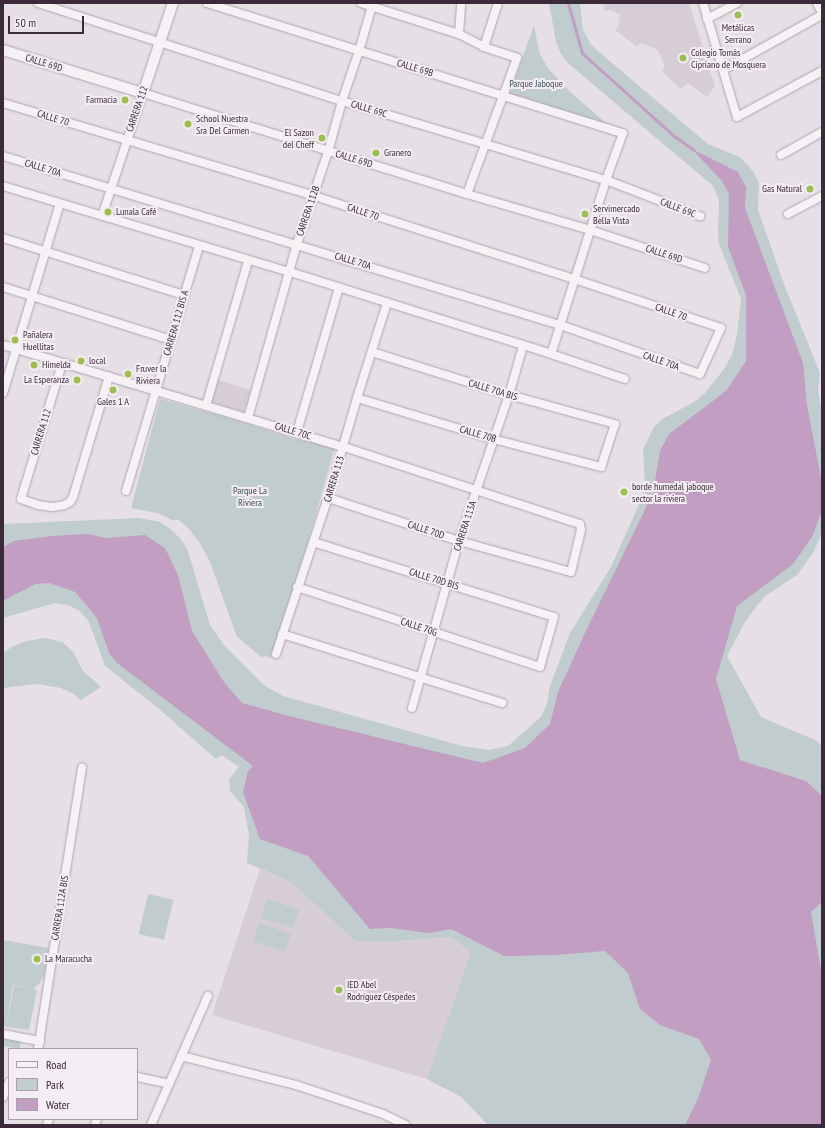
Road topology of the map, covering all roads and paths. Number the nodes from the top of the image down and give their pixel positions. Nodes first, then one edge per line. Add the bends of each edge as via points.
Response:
1 (38, 3) edge
2 (173, 3) edge
3 (207, 3) edge
4 (361, 3) edge
5 (461, 3) edge
6 (498, 3) edge
7 (703, 3) edge
8 (737, 3) edge
9 (817, 3) edge
10 (220, 5) edge
11 (372, 6) junction
12 (822, 14) edge
13 (707, 19) junction
14 (459, 34) junction
15 (160, 43) junction
16 (484, 47) junction
17 (3, 50) edge
18 (360, 51) junction
19 (723, 70) junction
20 (822, 71) edge
21 (143, 93) junction
22 (504, 96) junction
23 (342, 101) junction
24 (3, 103) edge
25 (822, 132) edge
26 (127, 140) junction
27 (484, 145) junction
28 (328, 152) junction
29 (781, 155) dead end
30 (3, 156) edge
31 (606, 180) junction
32 (3, 186) edge
33 (110, 189) junction
34 (466, 194) junction
35 (314, 196) junction
36 (822, 196) edge
37 (60, 203) junction
38 (788, 214) dead end
39 (102, 216) junction
40 (700, 216) dead end
41 (590, 230) junction
42 (3, 238) edge
43 (297, 244) junction
44 (199, 246) junction
45 (44, 251) junction
46 (248, 261) junction
47 (705, 268) dead end
48 (290, 272) junction
49 (574, 279) junction
50 (338, 287) junction
51 (3, 288) edge
52 (184, 295) junction
53 (32, 296) junction
54 (388, 303) junction
55 (560, 325) junction
56 (171, 340) junction
57 (3, 345) edge
58 (523, 346) junction
59 (17, 350) junction
60 (372, 352) junction
61 (552, 354) junction
62 (62, 364) junction
63 (700, 374) joint
64 (109, 376) junction
65 (625, 379) dead end
66 (156, 391) junction
67 (3, 393) edge
68 (509, 395) junction
69 (357, 398) junction
70 (206, 406) junction
71 (248, 418) junction
72 (296, 432) junction
73 (493, 439) junction
74 (344, 447) junction
75 (601, 467) joint
76 (477, 489) junction
77 (126, 491) dead end
78 (328, 498) junction
79 (459, 541) junction
80 (313, 542) junction
81 (571, 572) joint
82 (448, 584) junction
83 (297, 587) junction
84 (433, 632) junction
85 (282, 634) junction
86 (276, 654) dead end
87 (540, 667) joint
88 (420, 677) junction
89 (502, 702) dead end
90 (412, 708) dead end
91 (82, 767) dead end
92 (208, 996) dead end
93 (3, 1034) edge
94 (39, 1045) edge
95 (182, 1056) junction
96 (138, 1077) edge
97 (8, 1084) edge
98 (169, 1084) junction
99 (3, 1097) edge
100 (151, 1125) edge
101 (406, 1125) edge

1 - 15 street, CALLE 69C
2 - 15 street, CARRERA 112
3 - 10 street, CALLE 69B
4 - 11 street
5 - 14 street
6 - 16 street
7 - 13 street
8 - 13 street
9 - 12 street
10 - 18 street, CALLE 69B
11 - 14 street
11 - 18 street, CARRERA 112B
12 - 19 street
13 - 19 street
14 - 16 street
15 - 21 street, CARRERA 112
15 - 23 street, CALLE 69C
16 - 22 street via 517,58
17 - 21 street, CALLE 69D
18 - 22 street, CALLE 69B
18 - 23 street, CARRERA 112B
19 - 20 street via 737,117
21 - 26 street, CARRERA 112
21 - 28 street, CALLE 69D
22 - 27 street
22 - 31 street, CALLE 69B via 623,133
23 - 27 street, CALLE 69C
23 - 28 street, CARRERA 112B
24 - 26 street, CALLE 70
25 - 29 street
26 - 33 street, CARRERA 112
26 - 35 street, CALLE 70
27 - 31 street, CALLE 69C
27 - 34 street
28 - 34 street, CALLE 69D
28 - 35 street, CARRERA 112B
30 - 33 street, CALLE 70A
31 - 40 street, CALLE 69C
31 - 41 street
32 - 37 street
33 - 39 street, CARRERA 112
33 - 43 street, CALLE 70A
34 - 41 street, CALLE 69D
35 - 43 street, CARRERA 112B
35 - 49 street, CALLE 70
36 - 38 street
37 - 39 street
37 - 45 street
39 - 44 street
41 - 47 street, CALLE 69D
41 - 49 street
42 - 45 street
43 - 48 street, CARRERA 112B
43 - 55 street, CALLE 70A
44 - 46 street
44 - 52 street, CARRERA 112 BIS A
45 - 52 street
45 - 53 street
46 - 48 street
46 - 70 street
48 - 50 street
48 - 71 street, CARRERA 112B
49 - 55 street
49 - 63 street, CALLE 70 via 721,328
50 - 54 street
50 - 72 street
51 - 53 street
52 - 56 street, CARRERA 112 BIS A
53 - 56 street
53 - 59 street
54 - 58 street
54 - 60 street, CARRERA 113
55 - 61 street
55 - 63 street, CALLE 70A
56 - 66 street, CARRERA 112 BIS A
57 - 59 street, CALLE 70C
58 - 61 street
58 - 68 street, CARRERA 113A
59 - 62 street, CALLE 70C
59 - 67 street
60 - 68 street, CALLE 70A BIS
60 - 69 street, CARRERA 113
61 - 65 street
62 - 64 street, CALLE 70C
62 - 64 street, CARRERA 112 via 21,500 38,505 64,505 73,497
64 - 66 street, CALLE 70C
66 - 70 street, CALLE 70C
66 - 77 street, CARRERA 112 BIS A
68 - 73 street, CARRERA 113A
68 - 75 street, CALLE 70A BIS via 615,424
69 - 73 street, CALLE 70B
69 - 74 street, CARRERA 113
70 - 71 street, CALLE 70C
71 - 72 street, CALLE 70C
72 - 74 street, CALLE 70C
73 - 75 street, CALLE 70B
73 - 76 street, CARRERA 113A
74 - 76 street, CALLE 70C
74 - 78 street, CARRERA 113
76 - 79 street, CARRERA 113A
76 - 81 street, CALLE 70C via 580,524 582,530
78 - 79 street, CALLE 70D
78 - 80 street, CARRERA 113
79 - 81 street, CALLE 70D
79 - 82 street, CARRERA 113A
80 - 82 street, CALLE 70D BIS
80 - 83 street, CARRERA 113
82 - 84 street, CARRERA 113A
82 - 87 street, CALLE 70D BIS via 554,617
83 - 84 street, CALLE 70G
83 - 85 street, CARRERA 113
84 - 87 street, CALLE 70G
84 - 88 street, CARRERA 113A
85 - 86 street, CARRERA 113
85 - 88 street
88 - 89 street
88 - 90 street, CARRERA 113A
91 - 94 street, CARRERA 112A BIS
92 - 95 street
93 - 94 street
95 - 98 street
95 - 101 street via 296,1085 383,1114
96 - 98 street
97 - 99 street
98 - 100 street

